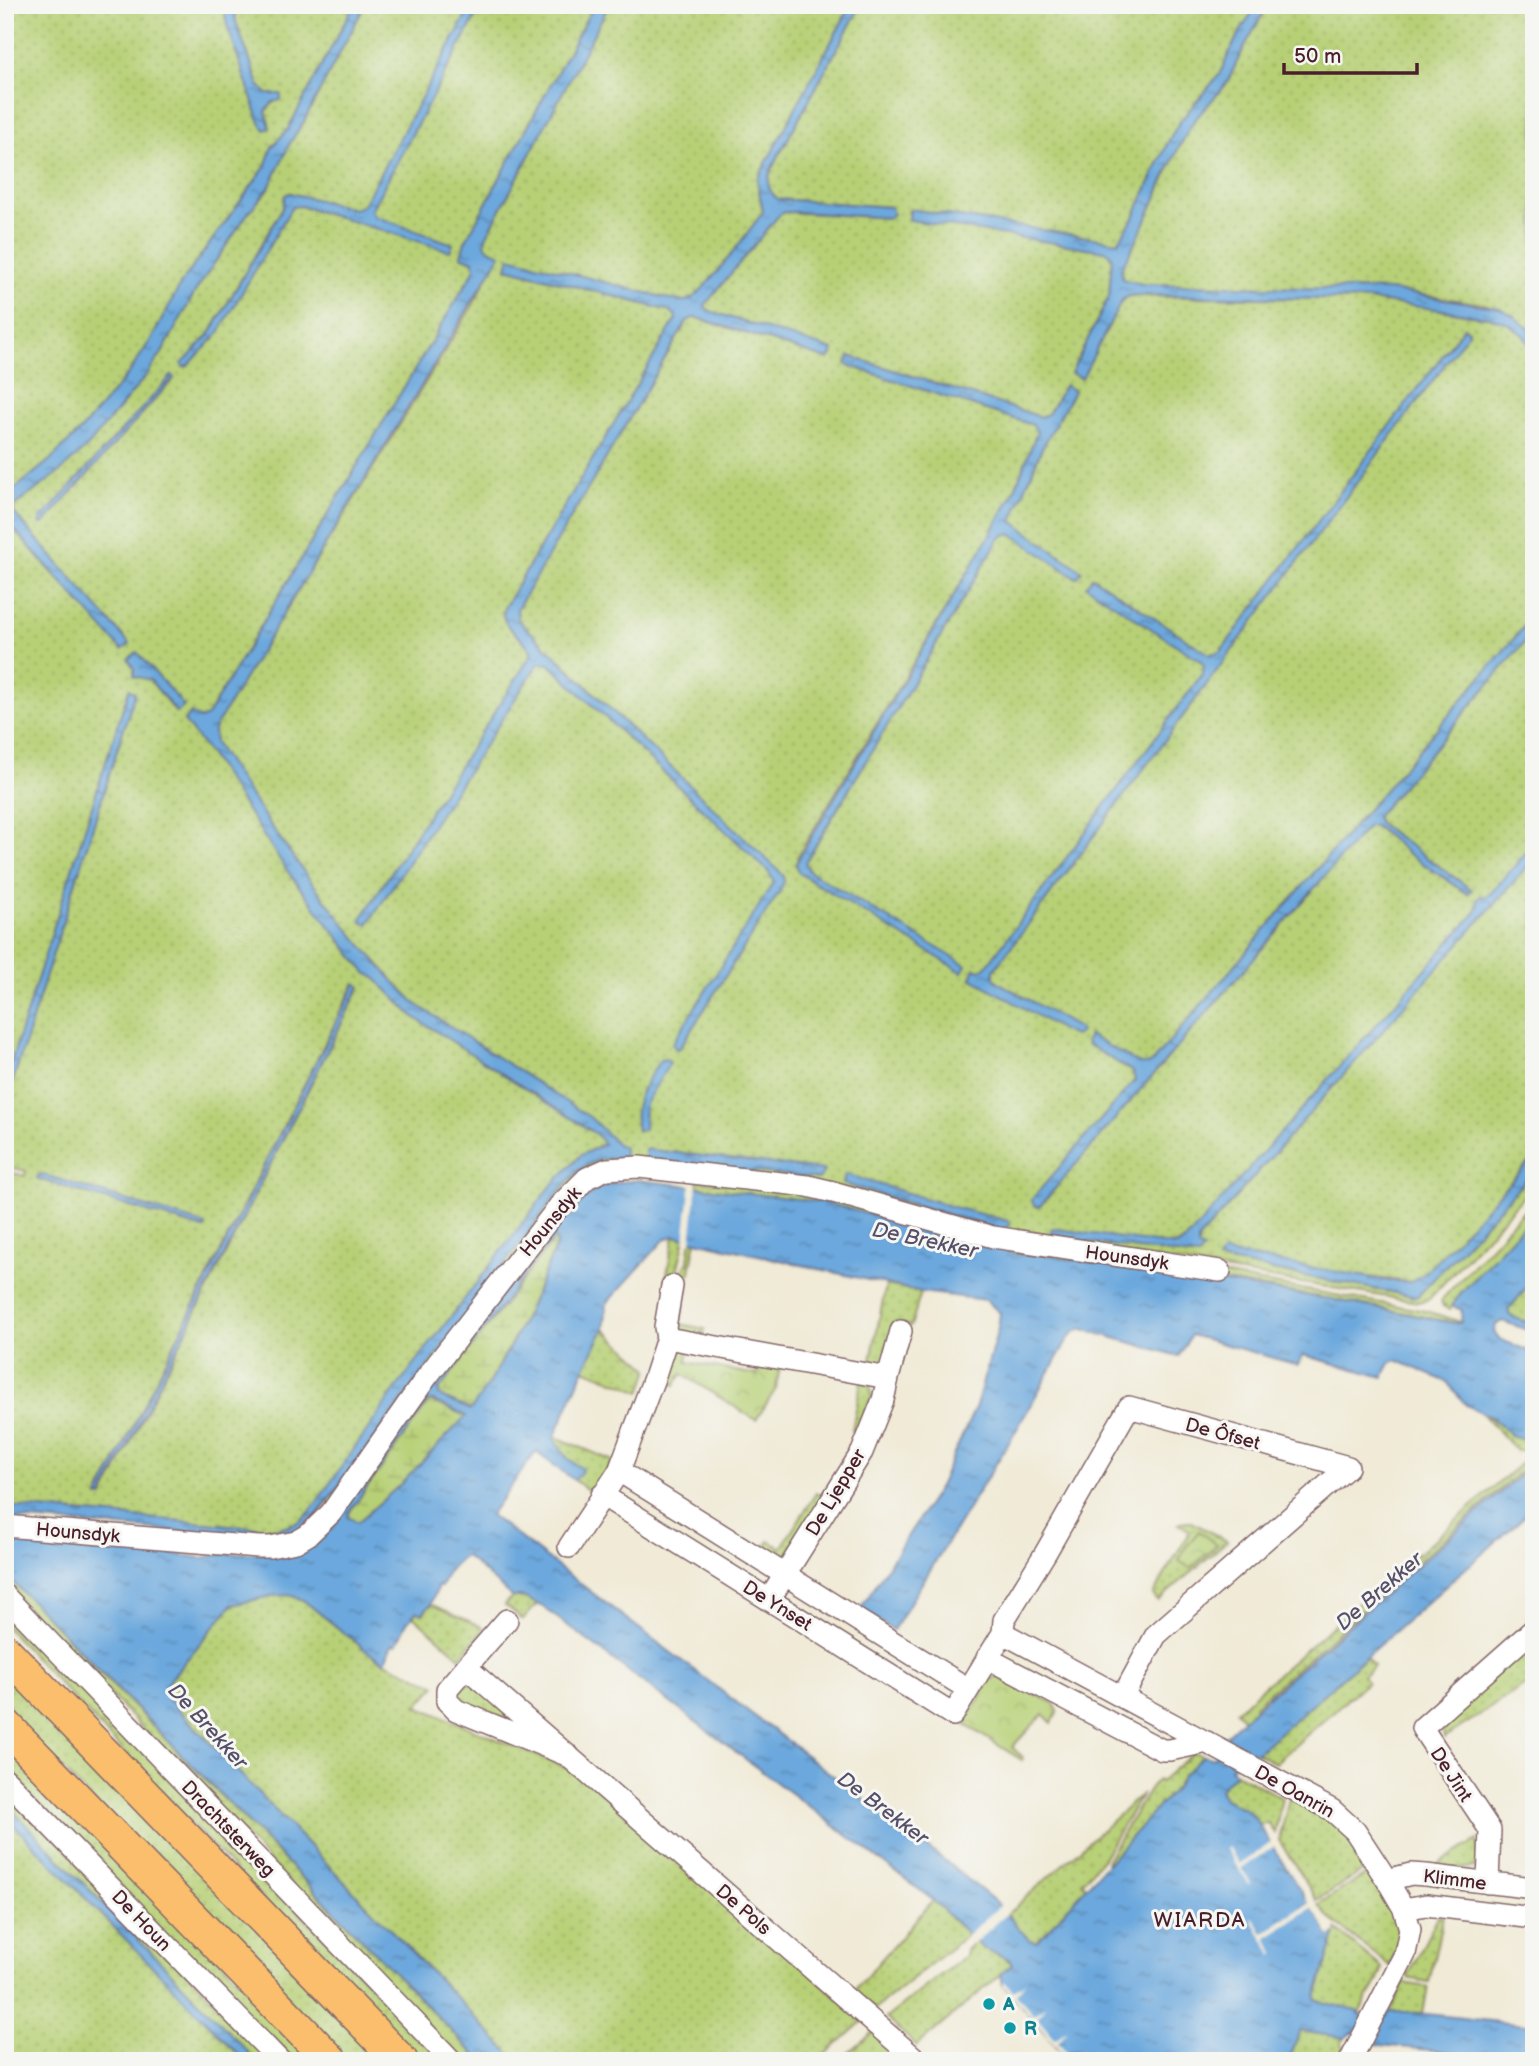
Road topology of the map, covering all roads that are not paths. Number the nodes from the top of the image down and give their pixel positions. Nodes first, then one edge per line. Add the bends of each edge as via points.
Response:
1 (1220, 1271) dead end
2 (672, 1286) dead end
3 (901, 1331) dead end
4 (667, 1338) junction
5 (888, 1378) junction
6 (619, 1471) junction
7 (602, 1495) junction
8 (5, 1526) edge
9 (569, 1547) dead end
10 (785, 1574) junction
11 (5, 1596) edge
12 (769, 1600) junction
13 (507, 1620) dead end
14 (1534, 1629) edge
15 (1003, 1633) junction
16 (5, 1651) edge
17 (987, 1658) junction
18 (466, 1667) junction
19 (968, 1689) junction
20 (1124, 1696) junction
21 (953, 1715) joint
22 (5, 1725) edge
23 (1217, 1747) junction
24 (569, 1756) junction
25 (5, 1779) edge
26 (1387, 1880) junction
27 (1488, 1883) junction
28 (1529, 1888) edge
29 (1404, 1909) junction
30 (1527, 1917) edge
31 (279, 2061) edge
32 (331, 2061) edge
33 (401, 2061) edge
34 (452, 2061) edge
35 (918, 2061) edge
36 (1350, 2061) edge

1 - 8 street, Hounsdyk via 993,1237 808,1186 639,1167 607,1169 587,1178 560,1205 426,1378 331,1513 308,1535 270,1547
2 - 4 street
3 - 5 street, De Ljepper
4 - 5 street
4 - 6 street
5 - 10 street, De Ljepper via 862,1452
6 - 7 street
6 - 10 street, De Ynset
7 - 9 street
7 - 12 street, De Ynset
10 - 12 street, De Ljepper
10 - 19 street, De Ynset
11 - 34 street, Drachtsterweg
12 - 21 street, De Ynset
13 - 18 street, De Pols
14 - 27 street, De Jint via 1422,1728 1490,1830
15 - 17 street, De Ôfset
15 - 20 street, De Oanrin
15 - 20 street, De Ôfset via 1004,1620 1129,1407 1348,1467 1156,1635
16 - 33 main road, Drachtsterweg
17 - 19 street, De Ôfset
17 - 23 street via 1162,1750
18 - 24 street, De Pols
18 - 24 street, De Pols via 447,1689 451,1707
19 - 21 street, De Ôfset
20 - 23 street, De Oanrin
22 - 32 main road
23 - 26 street, De Oanrin via 1332,1810 1355,1831
24 - 35 street, De Pols
25 - 31 street, De Houn
26 - 27 street, Klimme via 1411,1874
26 - 29 street, De Oanrin
27 - 28 street, Klimme
28 - 30 street, Klimme
29 - 30 street, Klimme via 1426,1905
29 - 36 street, De Oanrin via 1409,1941 1405,1954

